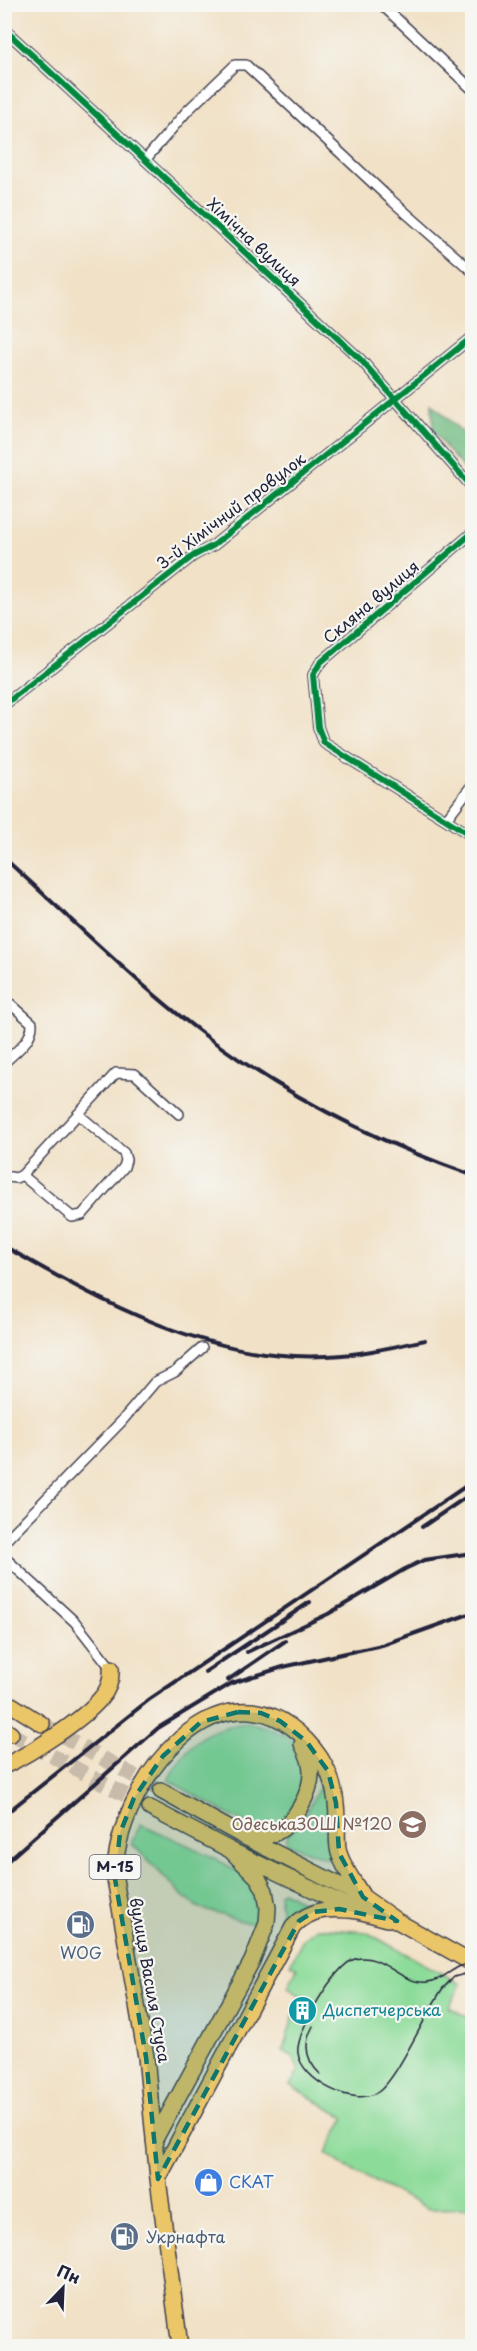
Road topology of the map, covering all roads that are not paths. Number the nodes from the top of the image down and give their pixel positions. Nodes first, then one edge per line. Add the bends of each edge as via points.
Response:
1 (381, 4) edge
2 (4, 29) edge
3 (472, 89) edge
4 (145, 160) junction
5 (472, 271) edge
6 (472, 337) edge
7 (395, 399) junction
8 (472, 487) edge
9 (472, 533) edge
10 (4, 705) edge
11 (472, 784) edge
12 (447, 818) junction
13 (472, 836) edge
14 (4, 998) edge
15 (4, 1063) edge
16 (78, 1114) junction
17 (179, 1114) dead end
18 (22, 1174) junction
19 (4, 1176) edge
20 (202, 1347) dead end
21 (4, 1542) edge
22 (4, 1557) edge
23 (111, 1668) joint
24 (4, 1700) edge
25 (42, 1724) tunnel mouth
26 (297, 1733) junction
27 (4, 1766) edge
28 (161, 1791) tunnel mouth
29 (150, 1808) tunnel mouth
30 (239, 1834) junction
31 (230, 1850) junction
32 (361, 1904) junction
33 (472, 1963) edge
34 (154, 2141) junction
35 (158, 2179) junction
36 (180, 2346) edge

1 - 3 street
2 - 4 street, Хімічна вулиця
4 - 5 street via 187,111 235,65 246,65
4 - 7 street, Хімічна вулиця via 362,360
6 - 7 street, 3-й Хімічний провулок
7 - 8 street, Хімічна вулиця
7 - 10 street, 3-й Хімічний провулок via 214,545 193,556
9 - 12 street, Скляна вулиця via 320,663 313,675 318,727 324,743
11 - 12 street
12 - 13 street, Скляна вулиця
14 - 15 street via 33,1028 32,1034
16 - 17 street via 116,1073 126,1072 135,1074
16 - 18 street
16 - 18 street via 126,1160 82,1215 72,1217
18 - 19 street via 16,1178
20 - 21 street via 175,1371 155,1382
22 - 23 street via 75,1622
23 - 27 main road via 112,1679 101,1699 35,1749
24 - 25 main road
26 - 30 main road via 311,1770 308,1789 297,1811 276,1833
26 - 32 main road, вулиця Василя Стуса via 314,1749 332,1779 339,1852
26 - 34 main road, вулиця Василя Стуса / М-15 via 280,1720 250,1712 225,1713 201,1722 163,1756 126,1815 115,1854 115,1879 146,2057
28 - 30 main road
29 - 31 main road
30 - 32 main road
31 - 32 main road
31 - 34 main road via 258,1878 265,1891 267,1923 252,1961
32 - 33 main road
32 - 35 main road via 313,1912 293,1927
34 - 35 main road, вулиця Василя Стуса / М-15
35 - 36 main road, вулиця Василя Стуса / М-15

